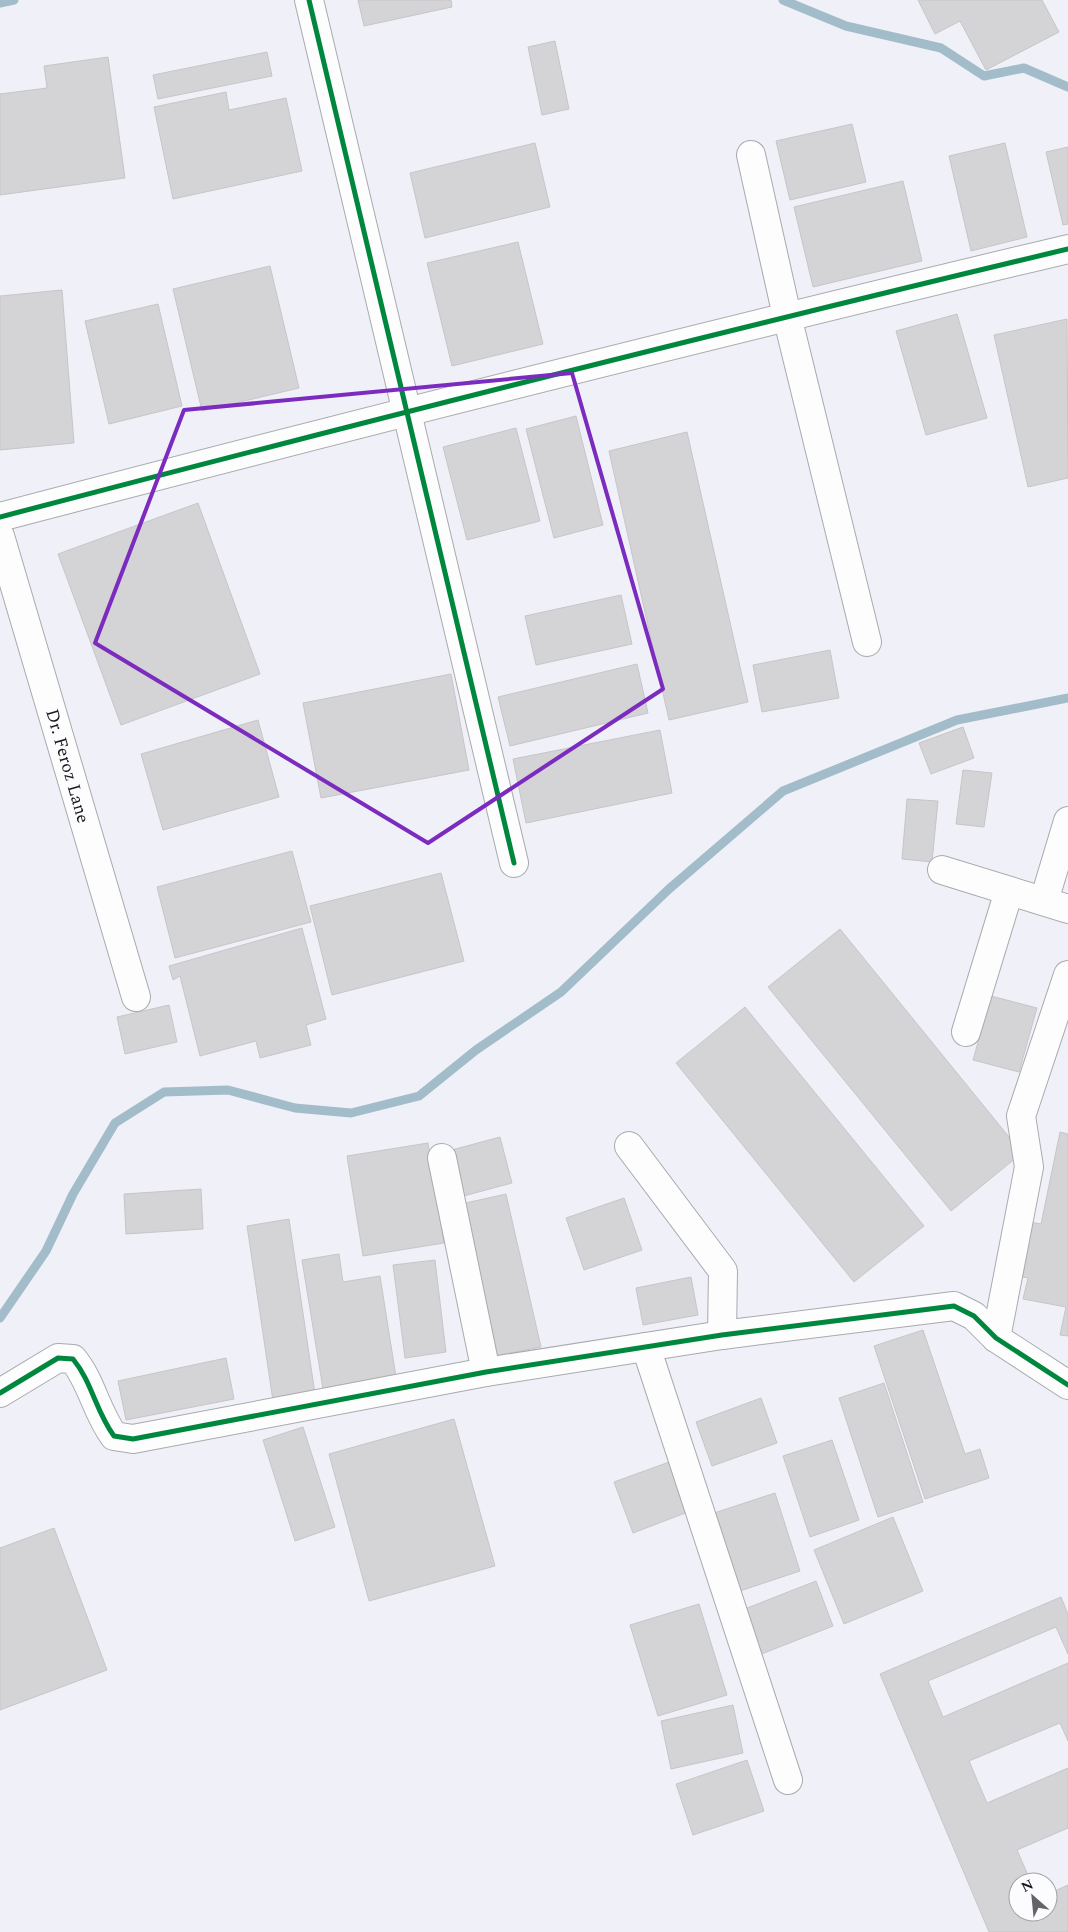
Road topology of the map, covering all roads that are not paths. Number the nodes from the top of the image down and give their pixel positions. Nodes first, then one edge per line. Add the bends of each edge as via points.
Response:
1 (309, 0) edge
2 (750, 155) dead end
3 (1068, 249) edge
4 (787, 316) junction
5 (405, 411) junction
6 (0, 517) edge
7 (0, 536) edge
8 (867, 642) dead end
9 (1068, 821) edge
10 (514, 863) dead end
11 (942, 870) dead end
12 (1009, 891) junction
13 (1056, 905) edge
14 (1068, 975) edge
15 (136, 997) dead end
16 (966, 1032) dead end
17 (630, 1146) dead end
18 (442, 1158) dead end
19 (722, 1335) junction
20 (996, 1338) junction
21 (646, 1347) junction
22 (486, 1372) junction
23 (1068, 1385) edge
24 (0, 1393) edge
25 (788, 1780) dead end

1 - 5 street
2 - 4 street
3 - 4 street
4 - 5 street
4 - 8 street
5 - 6 street
5 - 10 street
7 - 15 street, Dr. Feroz Lane
9 - 13 street
11 - 12 street
12 - 13 street
12 - 16 street
14 - 20 street via 1021,1116 1029,1167
17 - 19 street via 723,1271
18 - 22 street
19 - 20 street via 954,1306 974,1316
19 - 21 street
20 - 23 street
21 - 22 street
21 - 25 street
22 - 24 street via 133,1439 114,1436 103,1421 85,1373 73,1359 58,1358

